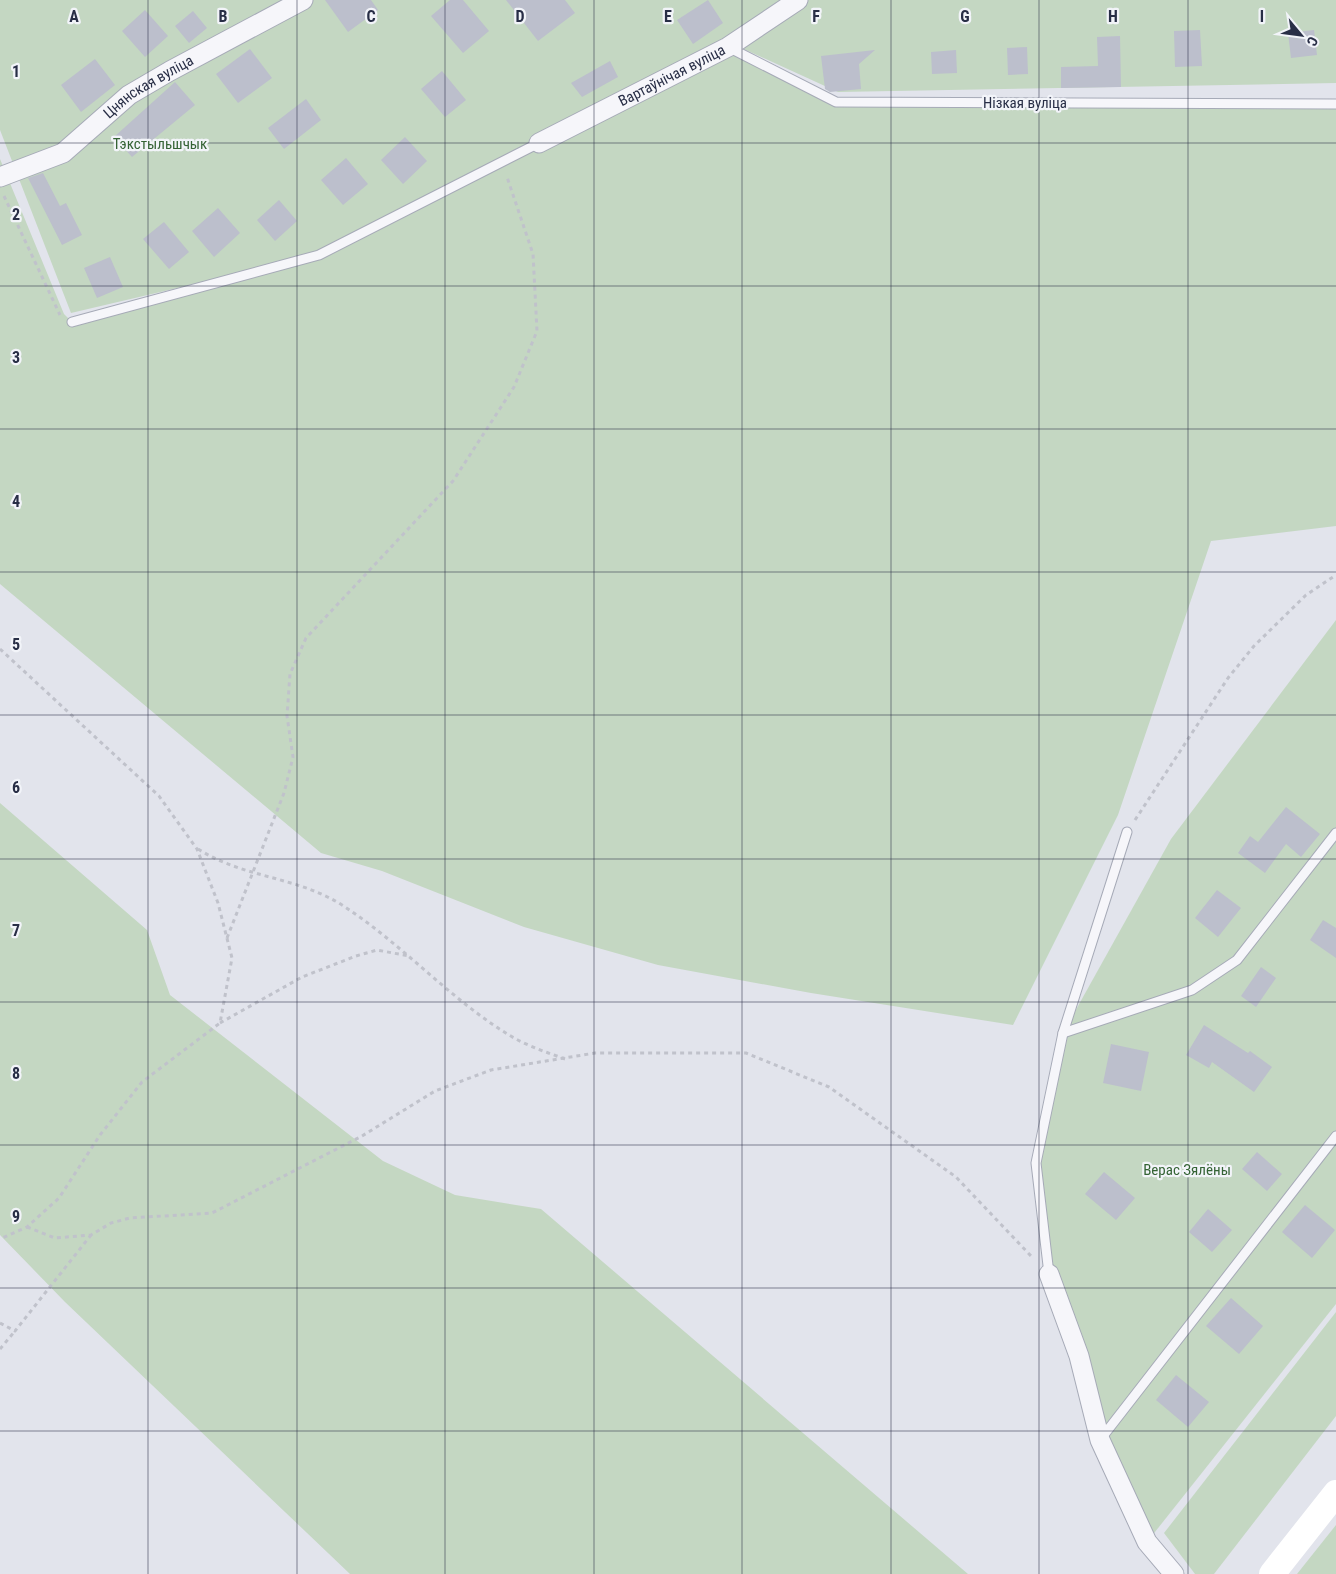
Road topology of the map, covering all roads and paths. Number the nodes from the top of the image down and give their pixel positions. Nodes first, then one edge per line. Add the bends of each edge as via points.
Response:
1 (303, 0) edge
2 (798, 0) edge
3 (728, 48) junction
4 (1336, 104) edge
5 (539, 143) joint
6 (502, 162) junction
7 (0, 177) edge
8 (0, 187) edge
9 (72, 322) joint
10 (1336, 575) edge
11 (0, 649) edge
12 (1127, 832) joint
13 (1336, 833) edge
14 (197, 849) junction
15 (253, 873) junction
16 (227, 938) junction
17 (410, 956) junction
18 (220, 1023) junction
19 (1062, 1033) junction
20 (566, 1059) junction
21 (1336, 1136) edge
22 (26, 1227) junction
23 (91, 1235) junction
24 (0, 1240) edge
25 (1049, 1274) junction
26 (0, 1323) edge
27 (15, 1331) junction
28 (0, 1349) edge
29 (1100, 1440) junction
30 (1336, 1493) edge
31 (1174, 1574) edge
32 (1272, 1574) edge

1 - 7 street, Цнянская вуліца via 130,95 63,153
2 - 3 street, Вартаўнічая вуліца
3 - 4 lane, Нізкая вуліца via 836,102
3 - 5 street, Вартаўнічая вуліца
5 - 6 lane
6 - 9 lane via 319,255
6 - 15 path via 533,254 537,331 514,387 454,481 306,638 290,674 287,716 292,757 284,794
8 - 9 path via 58,314
10 - 12 path via 1306,594 1254,646 1228,678
11 - 14 path via 159,796
12 - 19 lane
13 - 19 lane via 1237,960 1192,990
14 - 15 path via 219,862
14 - 16 path via 218,903
15 - 16 path
15 - 17 path via 306,886 344,906
16 - 18 path via 232,958
17 - 18 path via 377,950 356,956 302,977
17 - 20 path via 473,1010 510,1035 536,1049
18 - 22 path via 142,1082 100,1135 59,1198
19 - 25 lane via 1036,1163
20 - 23 path via 491,1070 435,1091 362,1136 212,1213 130,1218 111,1223
20 - 25 path via 594,1052 746,1053 829,1087 956,1177
21 - 29 lane
22 - 23 path via 56,1238
22 - 24 path
23 - 27 path
25 - 29 street via 1079,1356
26 - 27 path
27 - 28 path
29 - 31 street via 1147,1542
30 - 32 main road

